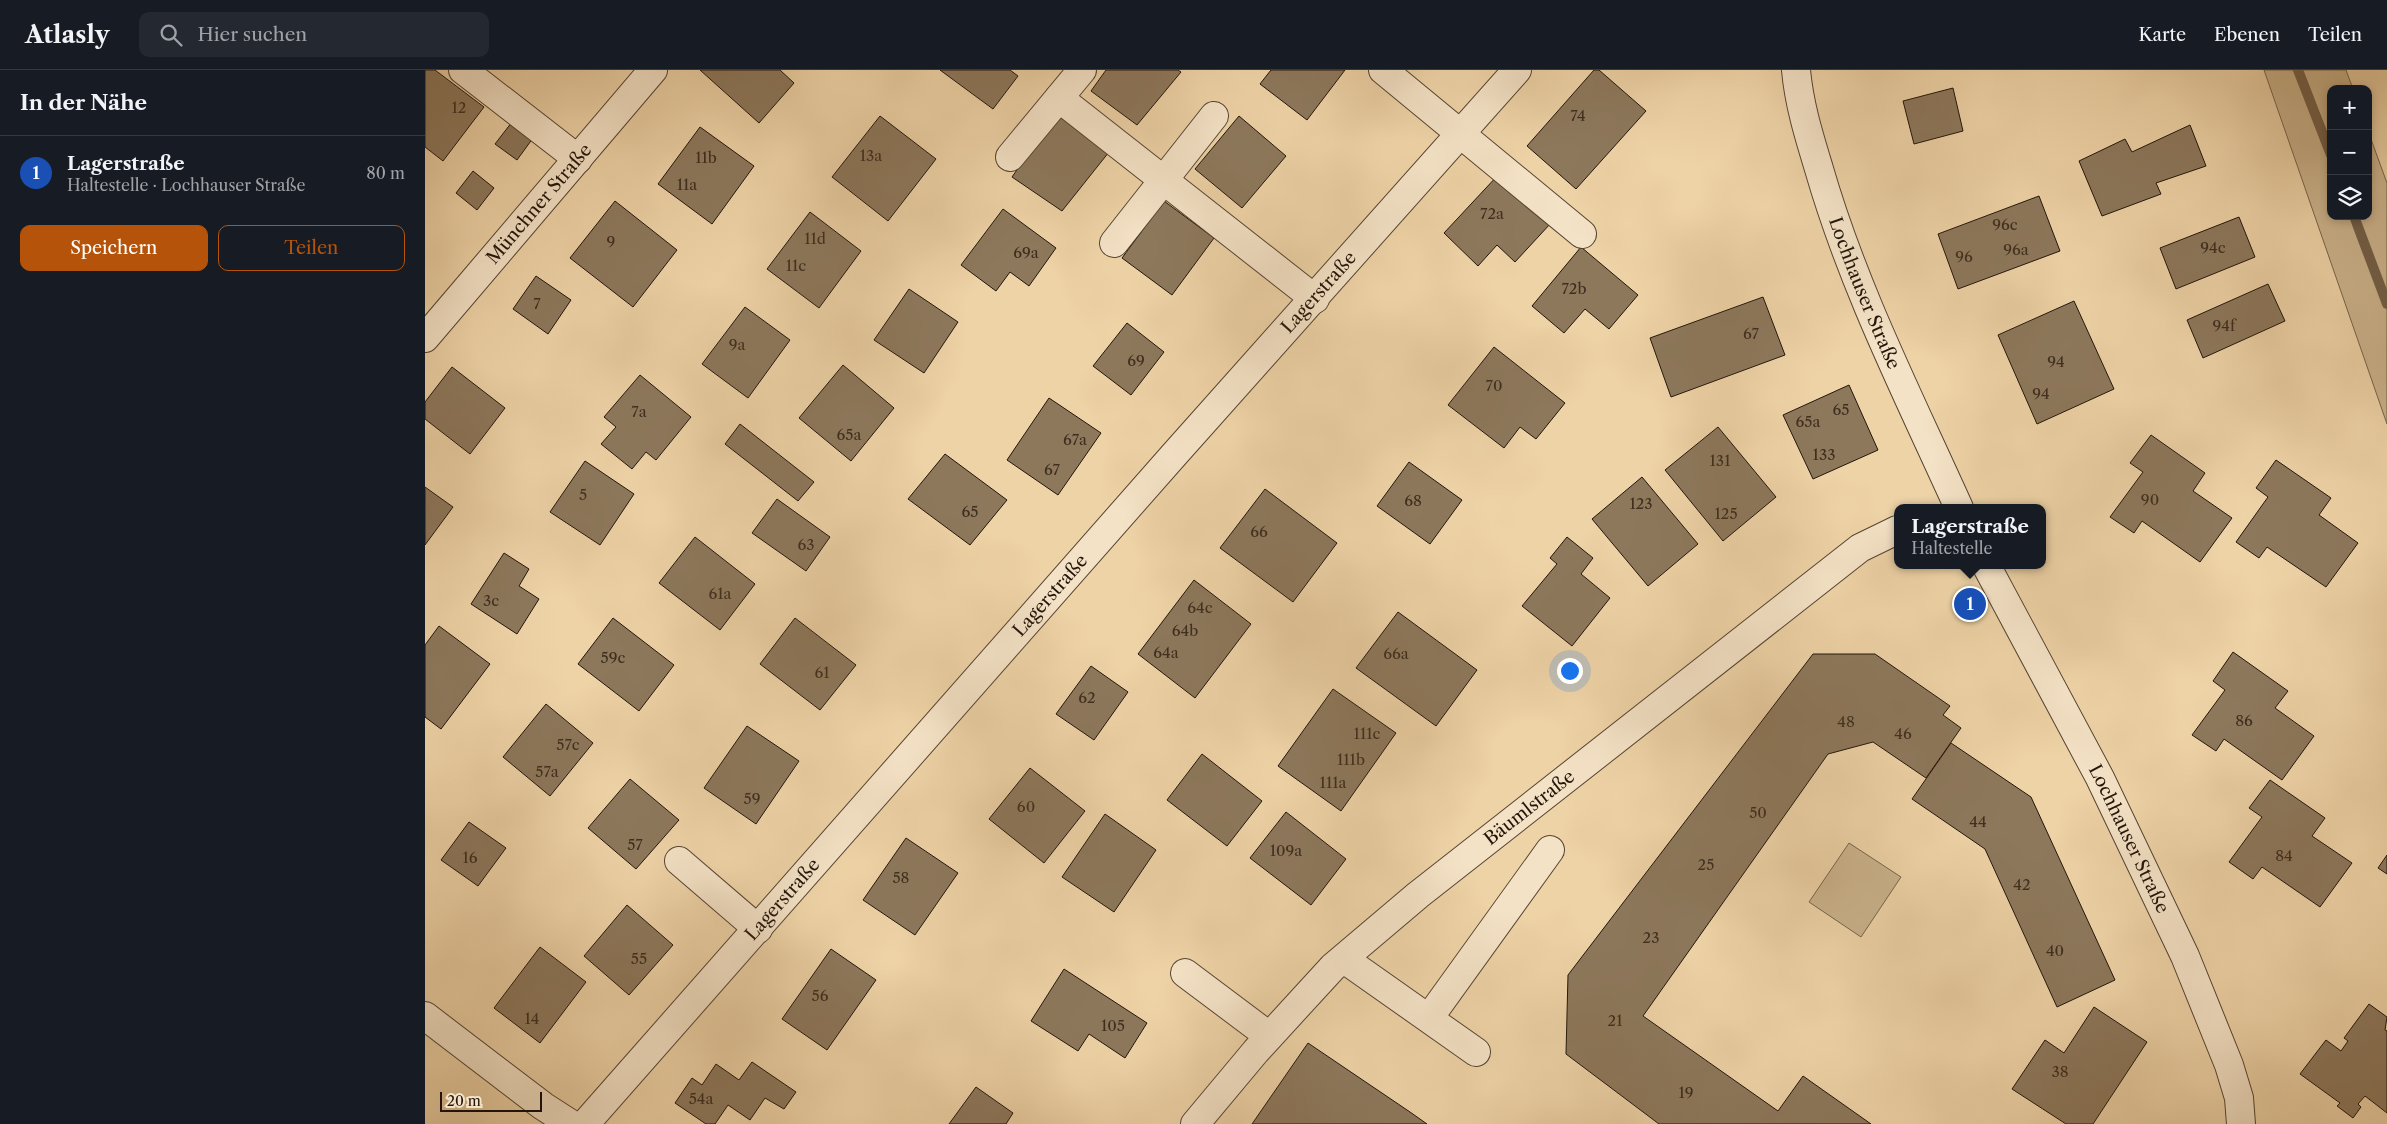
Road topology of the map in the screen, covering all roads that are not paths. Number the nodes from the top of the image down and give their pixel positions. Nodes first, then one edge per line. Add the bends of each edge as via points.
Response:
1 (463, 70) edge
2 (653, 70) edge
3 (1082, 70) edge
4 (1383, 70) edge
5 (1517, 70) edge
6 (1796, 70) edge
7 (1059, 98) junction
8 (1214, 116) dead end
9 (1461, 134) junction
10 (1010, 157) dead end
11 (578, 159) junction
12 (1163, 180) junction
13 (1582, 234) dead end
14 (1113, 243) dead end
15 (1315, 299) junction
16 (425, 338) edge
17 (1952, 504) edge
18 (1894, 532) edge
19 (1988, 569) edge
20 (1550, 850) dead end
21 (679, 861) dead end
22 (758, 929) junction
23 (1344, 958) junction
24 (1185, 973) dead end
25 (425, 1016) edge
26 (1429, 1018) junction
27 (1269, 1036) junction
28 (1476, 1052) dead end
29 (571, 1124) edge
30 (585, 1124) edge
31 (1195, 1124) edge
32 (2241, 1124) edge

1 - 11 street
2 - 11 street, Münchner Straße
3 - 7 street
4 - 9 street
5 - 9 street, Lagerstraße
6 - 17 street, Lochhauser Straße via 1799,100 1832,213
7 - 10 street
7 - 12 street
8 - 12 street
9 - 13 street
9 - 15 street, Lagerstraße
11 - 16 street, Münchner Straße
12 - 14 street
12 - 15 street
15 - 22 street, Lagerstraße
18 - 23 street, Bäumlstraße via 1853,554 1418,895
19 - 32 street, Lochhauser Straße via 2100,778 2181,947 2229,1065 2239,1098
20 - 26 street
21 - 22 street
22 - 30 street, Lagerstraße
23 - 26 street
23 - 27 street, Bäumlstraße
24 - 27 street
25 - 29 street
26 - 28 street
27 - 31 street, Bäumlstraße

